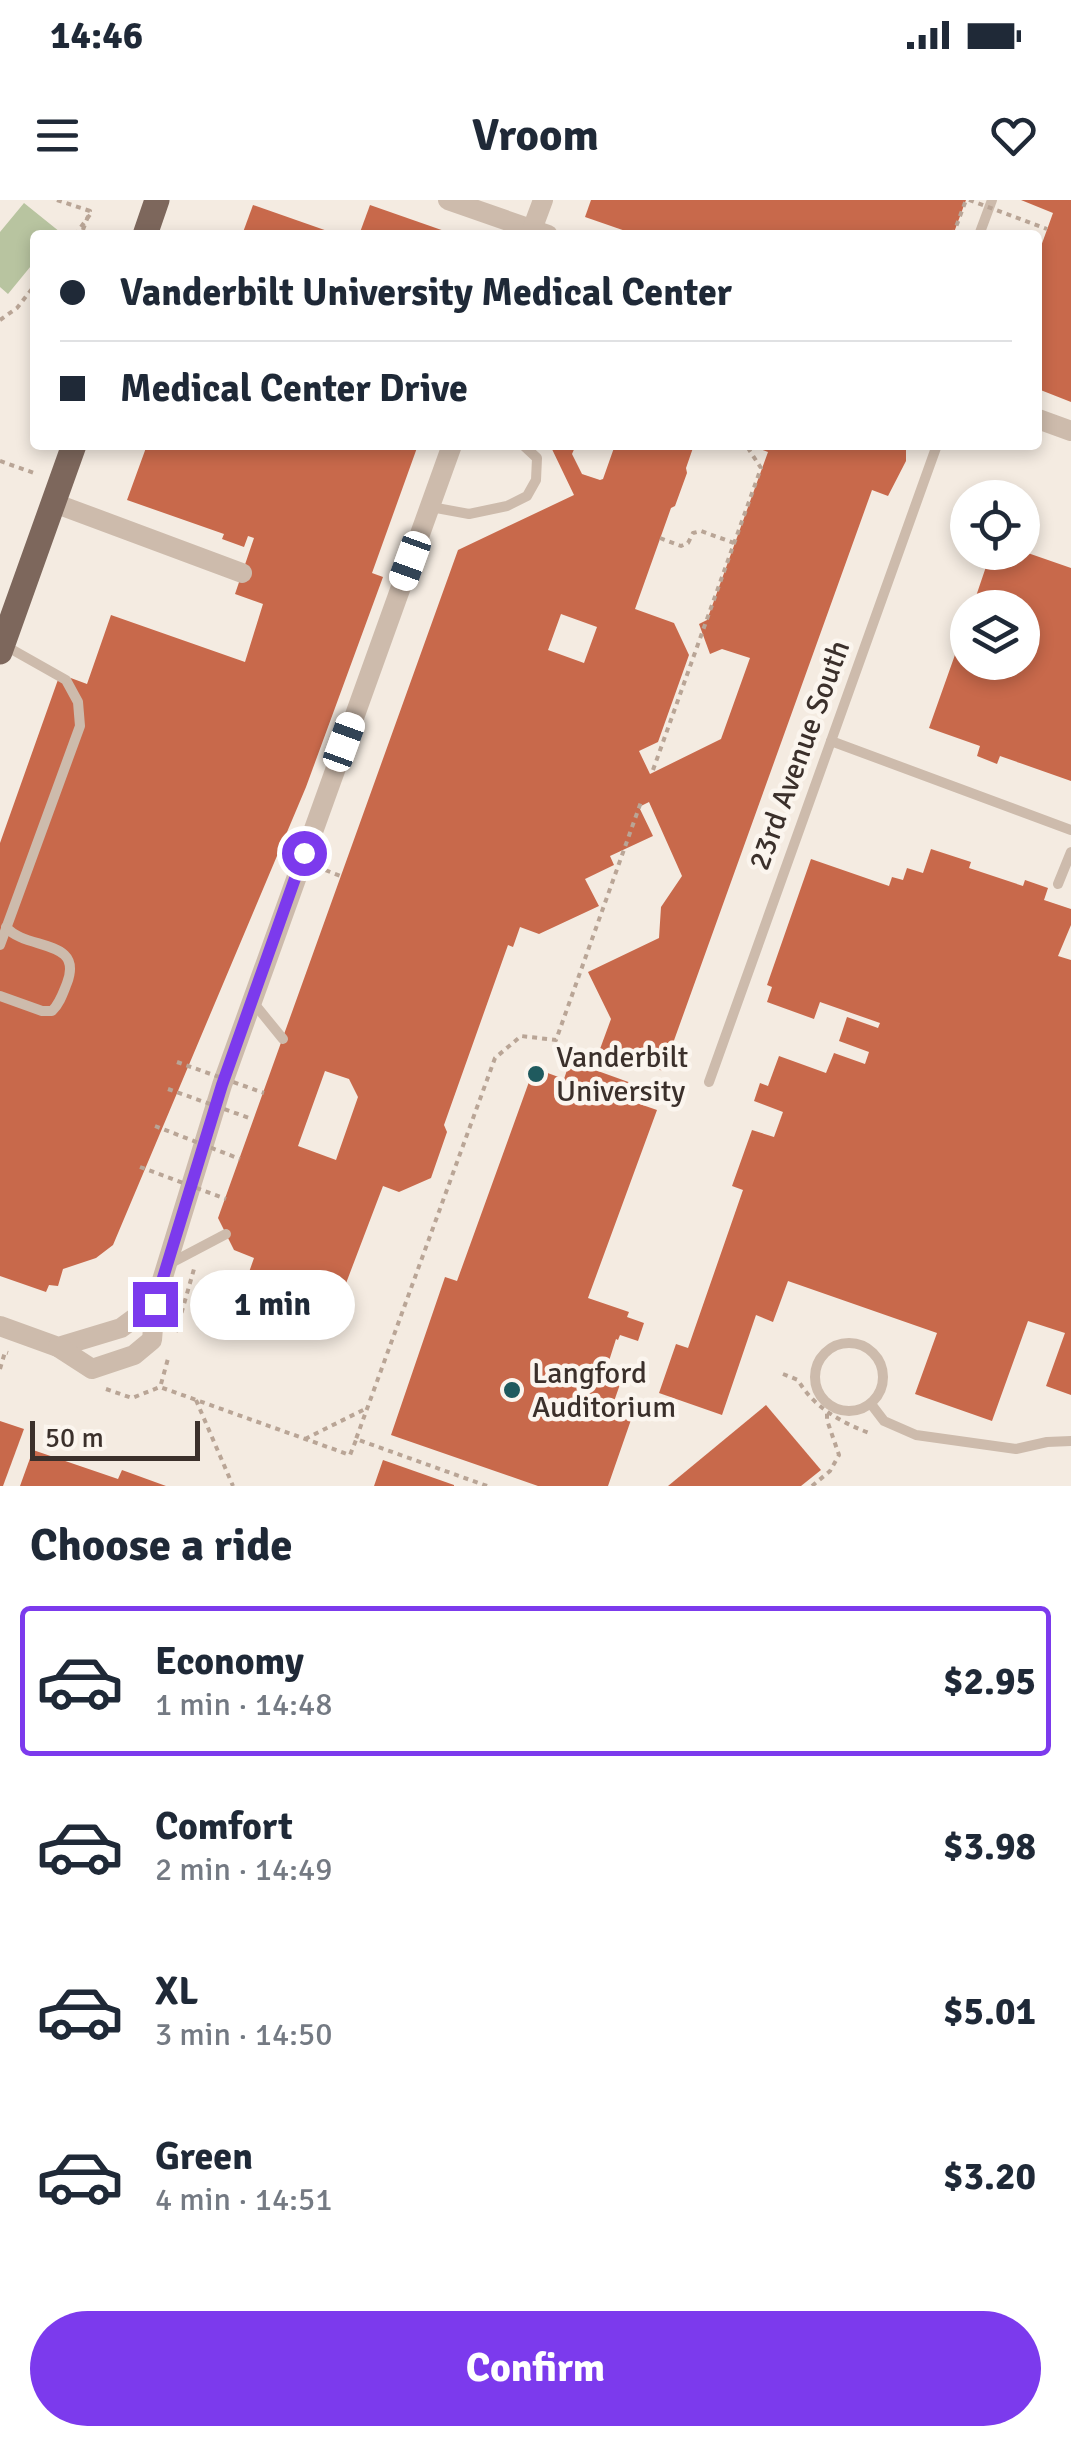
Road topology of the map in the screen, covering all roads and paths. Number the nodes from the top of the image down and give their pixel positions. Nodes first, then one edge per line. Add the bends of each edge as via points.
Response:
1 (57, 200) edge
2 (157, 200) edge
3 (448, 200) edge
4 (543, 200) edge
5 (968, 200) edge
6 (992, 200) edge
7 (92, 212) dead end
8 (1048, 229) dead end
9 (80, 230) edge
10 (81, 230) edge
11 (147, 230) edge
12 (529, 230) edge
13 (538, 230) edge
14 (955, 230) edge
15 (980, 230) edge
16 (30, 291) edge
17 (0, 320) edge
18 (1042, 420) edge
19 (1071, 431) edge
20 (72, 450) edge
21 (450, 450) edge
22 (528, 450) edge
23 (749, 450) edge
24 (935, 450) edge
25 (0, 461) edge
26 (34, 473) dead end
27 (54, 503) junction
28 (430, 506) junction
29 (660, 538) dead end
30 (734, 543) junction
31 (242, 572) dead end
32 (1, 648) edge
33 (831, 741) junction
34 (653, 770) dead end
35 (642, 802) dead end
36 (1071, 830) edge
37 (279, 852) dead end
38 (1071, 852) edge
39 (343, 877) dead end
40 (1058, 884) dead end
41 (6, 927) junction
42 (0, 945) edge
43 (0, 996) edge
44 (252, 1001) junction
45 (284, 1039) dead end
46 (178, 1062) dead end
47 (709, 1082) dead end
48 (168, 1089) dead end
49 (264, 1093) dead end
50 (252, 1120) dead end
51 (155, 1126) dead end
52 (240, 1159) dead end
53 (140, 1168) dead end
54 (226, 1199) dead end
55 (226, 1234) dead end
56 (168, 1264) junction
57 (194, 1269) dead end
58 (155, 1304) junction
59 (0, 1326) edge
60 (174, 1336) dead end
61 (58, 1348) junction
62 (170, 1353) dead end
63 (24, 1359) dead end
64 (0, 1369) edge
65 (783, 1374) dead end
66 (96, 1385) dead end
67 (160, 1387) junction
68 (196, 1400) junction
69 (871, 1404) junction
70 (367, 1408) junction
71 (827, 1411) junction
72 (884, 1438) dead end
73 (305, 1439) junction
74 (356, 1439) junction
75 (1071, 1441) edge
76 (234, 1486) edge
77 (487, 1486) edge
78 (812, 1486) edge

1 - 9 path, bridge via 90,211
2 - 11 main road
3 - 12 street
4 - 13 street
5 - 8 path, bridge
5 - 14 path
6 - 15 lane
7 - 10 path
16 - 17 path
18 - 19 street
20 - 27 main road
21 - 28 street
22 - 28 lane via 537,458 528,496 468,514
23 - 30 path via 761,468
24 - 33 lane, 23rd Avenue South
25 - 26 path
27 - 31 street
27 - 32 main road
28 - 44 street
29 - 30 path via 681,546 701,531
30 - 34 path
32 - 41 lane via 66,680 78,702 80,726
33 - 36 lane
33 - 47 lane, 23rd Avenue South
35 - 70 path via 556,1040 520,1036 496,1058
37 - 39 path, bridge
38 - 40 lane
41 - 42 lane
41 - 43 lane via 64,953 71,971 52,1011
44 - 45 lane
44 - 56 street
46 - 49 path, bridge
48 - 50 path, bridge
51 - 52 path, bridge
53 - 54 path, bridge
55 - 56 lane
56 - 58 street
57 - 60 path
58 - 61 street via 122,1328
58 - 61 street via 152,1340 134,1355 92,1368
59 - 61 street
62 - 67 path
63 - 64 path via 5,1352
65 - 71 path via 798,1380
66 - 67 path via 132,1398
67 - 68 path
68 - 73 path
68 - 76 path
69 - 69 lane via 884,1374 874,1353 842,1343 823,1354 814,1375 820,1397 838,1410
69 - 75 lane via 884,1421 916,1435 1016,1449
70 - 73 path
70 - 74 path
71 - 72 path
71 - 78 path via 840,1455
73 - 74 path via 350,1455
74 - 77 path

